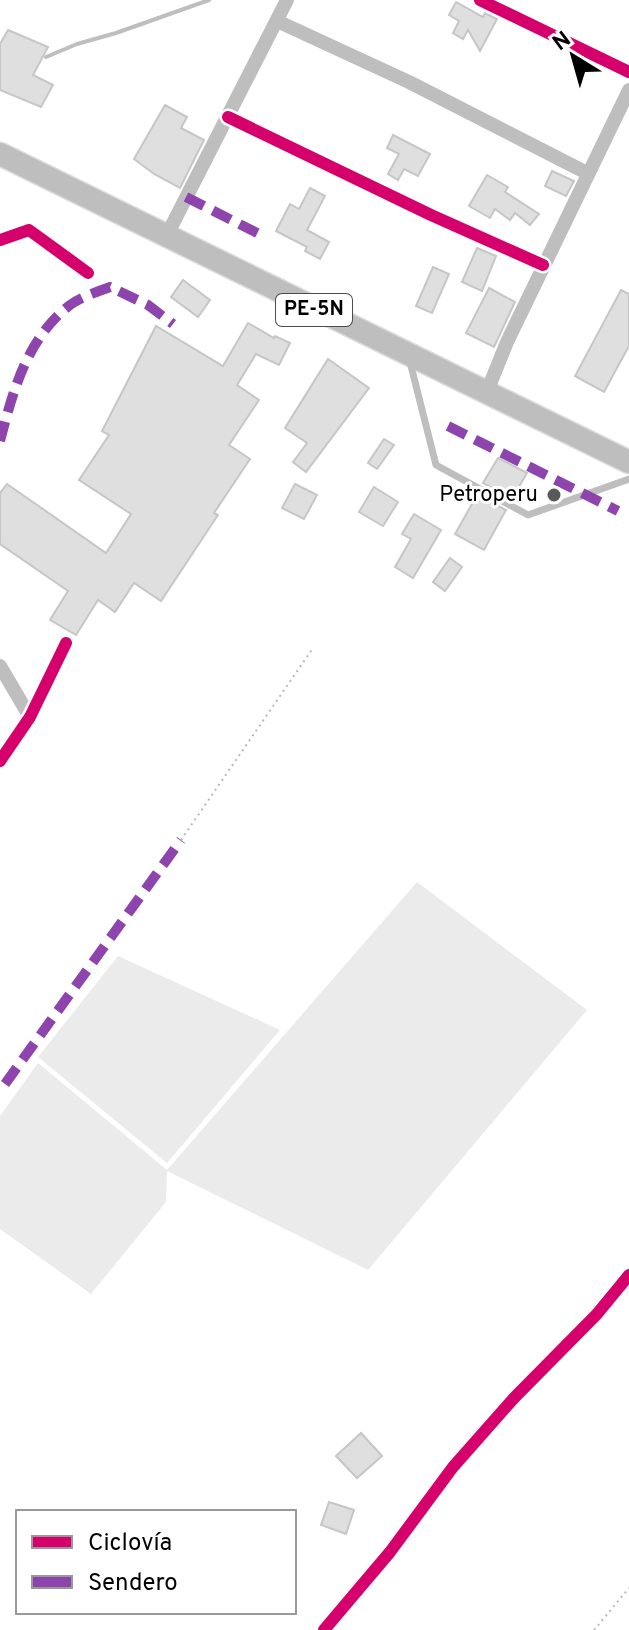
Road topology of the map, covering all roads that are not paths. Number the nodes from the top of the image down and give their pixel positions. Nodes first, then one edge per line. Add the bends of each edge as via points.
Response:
1 (287, 0) edge
2 (480, 0) edge
3 (277, 21) junction
4 (629, 72) edge
5 (629, 90) edge
6 (228, 117) junction
7 (0, 154) edge
8 (587, 173) junction
9 (166, 237) junction
10 (0, 240) edge
11 (543, 265) junction
12 (88, 273) dead end
13 (408, 356) junction
14 (486, 394) junction
15 (629, 462) edge
16 (629, 479) edge
17 (66, 643) dead end
18 (0, 666) edge
19 (30, 717) junction
20 (0, 761) edge
21 (629, 1275) edge
22 (324, 1630) edge

1 - 3 street
2 - 4 street
3 - 6 street
3 - 8 street
5 - 8 street
6 - 9 street
6 - 11 street
7 - 9 highway, PE-5N
8 - 11 street
9 - 13 highway, PE-5N
10 - 12 street via 29,230
11 - 14 street
13 - 14 highway, PE-5N
13 - 16 lane via 436,465 528,515
14 - 15 highway, PE-5N
17 - 19 street
18 - 19 street
19 - 20 street
21 - 22 street via 453,1467

